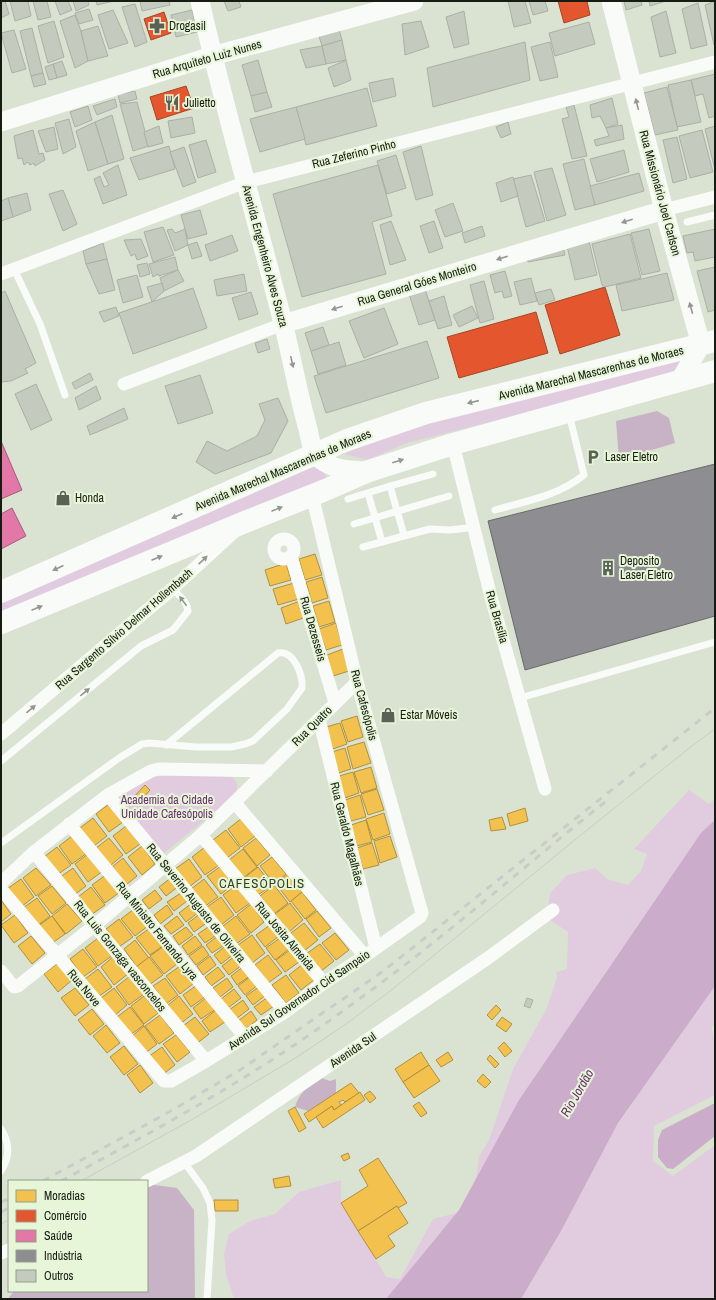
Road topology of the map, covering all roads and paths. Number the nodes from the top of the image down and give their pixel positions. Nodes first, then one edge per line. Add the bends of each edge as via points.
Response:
1 (200, 1) edge
2 (414, 1) edge
3 (611, 1) edge
4 (212, 56) junction
5 (715, 62) edge
6 (632, 83) junction
7 (1, 122) edge
8 (246, 182) junction
9 (715, 197) edge
10 (664, 210) junction
11 (715, 215) edge
12 (687, 222) dead end
13 (14, 269) junction
14 (1, 274) edge
15 (283, 324) junction
16 (708, 343) edge
17 (715, 371) edge
18 (680, 380) junction
19 (124, 384) dead end
20 (65, 395) dead end
21 (569, 412) junction
22 (453, 444) junction
23 (315, 454) junction
24 (369, 471) junction
25 (433, 474) dead end
26 (390, 486) junction
27 (368, 493) junction
28 (312, 495) junction
29 (449, 496) dead end
30 (348, 499) dead end
31 (494, 510) dead end
32 (396, 511) junction
33 (375, 518) junction
34 (245, 522) junction
35 (354, 524) dead end
36 (470, 527) junction
37 (404, 535) junction
38 (382, 542) junction
39 (363, 547) dead end
40 (291, 556) dead end
41 (172, 589) junction
42 (1, 592) edge
43 (1, 623) edge
44 (715, 642) edge
45 (357, 682) junction
46 (520, 698) junction
47 (335, 703) junction
48 (319, 719) junction
49 (1, 734) edge
50 (166, 745) junction
51 (1, 762) edge
52 (267, 771) junction
53 (545, 789) dead end
54 (108, 795) junction
55 (235, 803) junction
56 (69, 824) junction
57 (201, 835) junction
58 (1, 842) edge
59 (34, 852) junction
60 (166, 866) junction
61 (1, 883) edge
62 (1, 889) edge
63 (129, 897) junction
64 (553, 910) dead end
65 (422, 913) joint
66 (95, 925) junction
67 (376, 948) junction
68 (57, 956) junction
69 (365, 956) junction
70 (1, 971) edge
71 (324, 983) junction
72 (285, 1012) junction
73 (245, 1037) junction
74 (206, 1061) junction
75 (171, 1081) joint
76 (1, 1129) edge
77 (184, 1162) junction
78 (1, 1171) edge
79 (148, 1180) edge
80 (207, 1299) edge

1 - 4 main road, Avenida Engenheiro Alves Souza
2 - 4 main road, Rua Arquiteto Luiz Nunes
3 - 6 main road, Rua Missionário Joel Carlson
4 - 7 main road, Rua Arquiteto Luiz Nunes
4 - 8 main road, Avenida Engenheiro Alves Souza
5 - 6 street, Rua Zeferino Pinho
6 - 8 street, Rua Zeferino Pinho
10 -> 6 main road, Rua Missionário Joel Carlson
8 - 13 street, Rua Zeferino Pinho
8 - 15 main road, Avenida Engenheiro Alves Souza
9 - 10 street, Rua General Góes Monteiro
10 -> 15 main road, Rua General Góes Monteiro
16 -> 10 main road, Rua Missionário Joel Carlson
11 - 12 lane
13 - 14 street, Rua Zeferino Pinho
13 - 20 lane via 40,324
15 - 19 street, Rua General Góes Monteiro
15 -> 23 main road, Avenida Engenheiro Alves Souza
16 - 18 main road
16 -> 23 highway, Avenida Marechal Mascarenhas de Moraes via 426,413
17 - 18 highway
18 - 21 highway
21 - 22 highway
21 - 31 lane via 584,475 554,493
24 -> 22 highway
22 - 36 street, Rua Brasília
23 - 24 main road via 333,466 350,471
23 -> 42 highway, Avenida Marechal Mascarenhas de Moraes
24 - 28 highway
25 - 26 lane
26 - 27 lane
26 - 32 lane
27 - 30 lane
27 - 33 lane
34 -> 28 highway
28 - 45 street, Rua Cafesópolis
29 - 32 lane
32 - 33 lane
32 - 37 lane
33 - 35 lane
33 - 38 lane
41 -> 34 street, Rua Sargento Sílvio Delmar Hollembach
43 -> 34 highway
36 - 37 lane via 430,529
36 - 46 street, Rua Brasília
37 - 38 lane
38 - 39 lane
40 - 47 street, Rua Dezesseis
49 -> 41 street, Rua Sargento Sílvio Delmar Hollembach
51 -> 41 lane via 142,646 173,630 188,611 184,601
44 - 46 lane
45 - 47 street, Rua Quatro
45 - 65 street, Rua Cafesópolis
46 - 53 street, Rua Brasília
47 - 48 street, Rua Quatro
48 - 52 street, Rua Quatro
48 - 67 street, Rua Geraldo Magalhães
50 - 50 lane via 231,747 253,741 287,709 302,688 295,662 287,654 278,653
50 - 58 lane via 138,746
52 - 54 street via 160,769
52 - 55 street, Rua Quatro
54 - 56 street
54 - 60 street, Rua Severino Augusto de Oliveira
55 - 57 street, Rua Quatro
55 - 69 street
56 - 59 street
56 - 63 street, Rua Ministro Fernando Lyra
57 - 60 street, Rua Quatro
57 - 71 street, Rua Josita Almeida
59 - 61 street
59 - 66 street, Rua Luis Gonzaga vasconcelos
60 - 63 street, Rua Quatro
60 - 72 street, Rua Severino Augusto de Oliveira
62 - 68 street, Rua Nove
63 - 66 street, Rua Quatro
63 - 73 street, Rua Ministro Fernando Lyra
64 - 77 street, Avenida Sul via 488,958
65 - 67 street, Avenida Sul Governador Cid Sampaio
66 - 68 street, Rua Quatro
66 - 74 street, Rua Luis Gonzaga vasconcelos
67 - 69 street, Avenida Sul Governador Cid Sampaio
68 - 70 street, Rua Quatro via 18,986 14,987
68 - 75 street, Rua Nove via 161,1078 164,1081
69 - 71 street, Avenida Sul Governador Cid Sampaio
71 - 72 street, Avenida Sul Governador Cid Sampaio
72 - 73 street, Avenida Sul Governador Cid Sampaio
73 - 74 street, Avenida Sul Governador Cid Sampaio
74 - 75 street, Avenida Sul Governador Cid Sampaio
76 - 78 lane via 8,1152
77 - 79 street, Avenida Sul
77 - 80 lane via 203,1188 210,1204 212,1220

